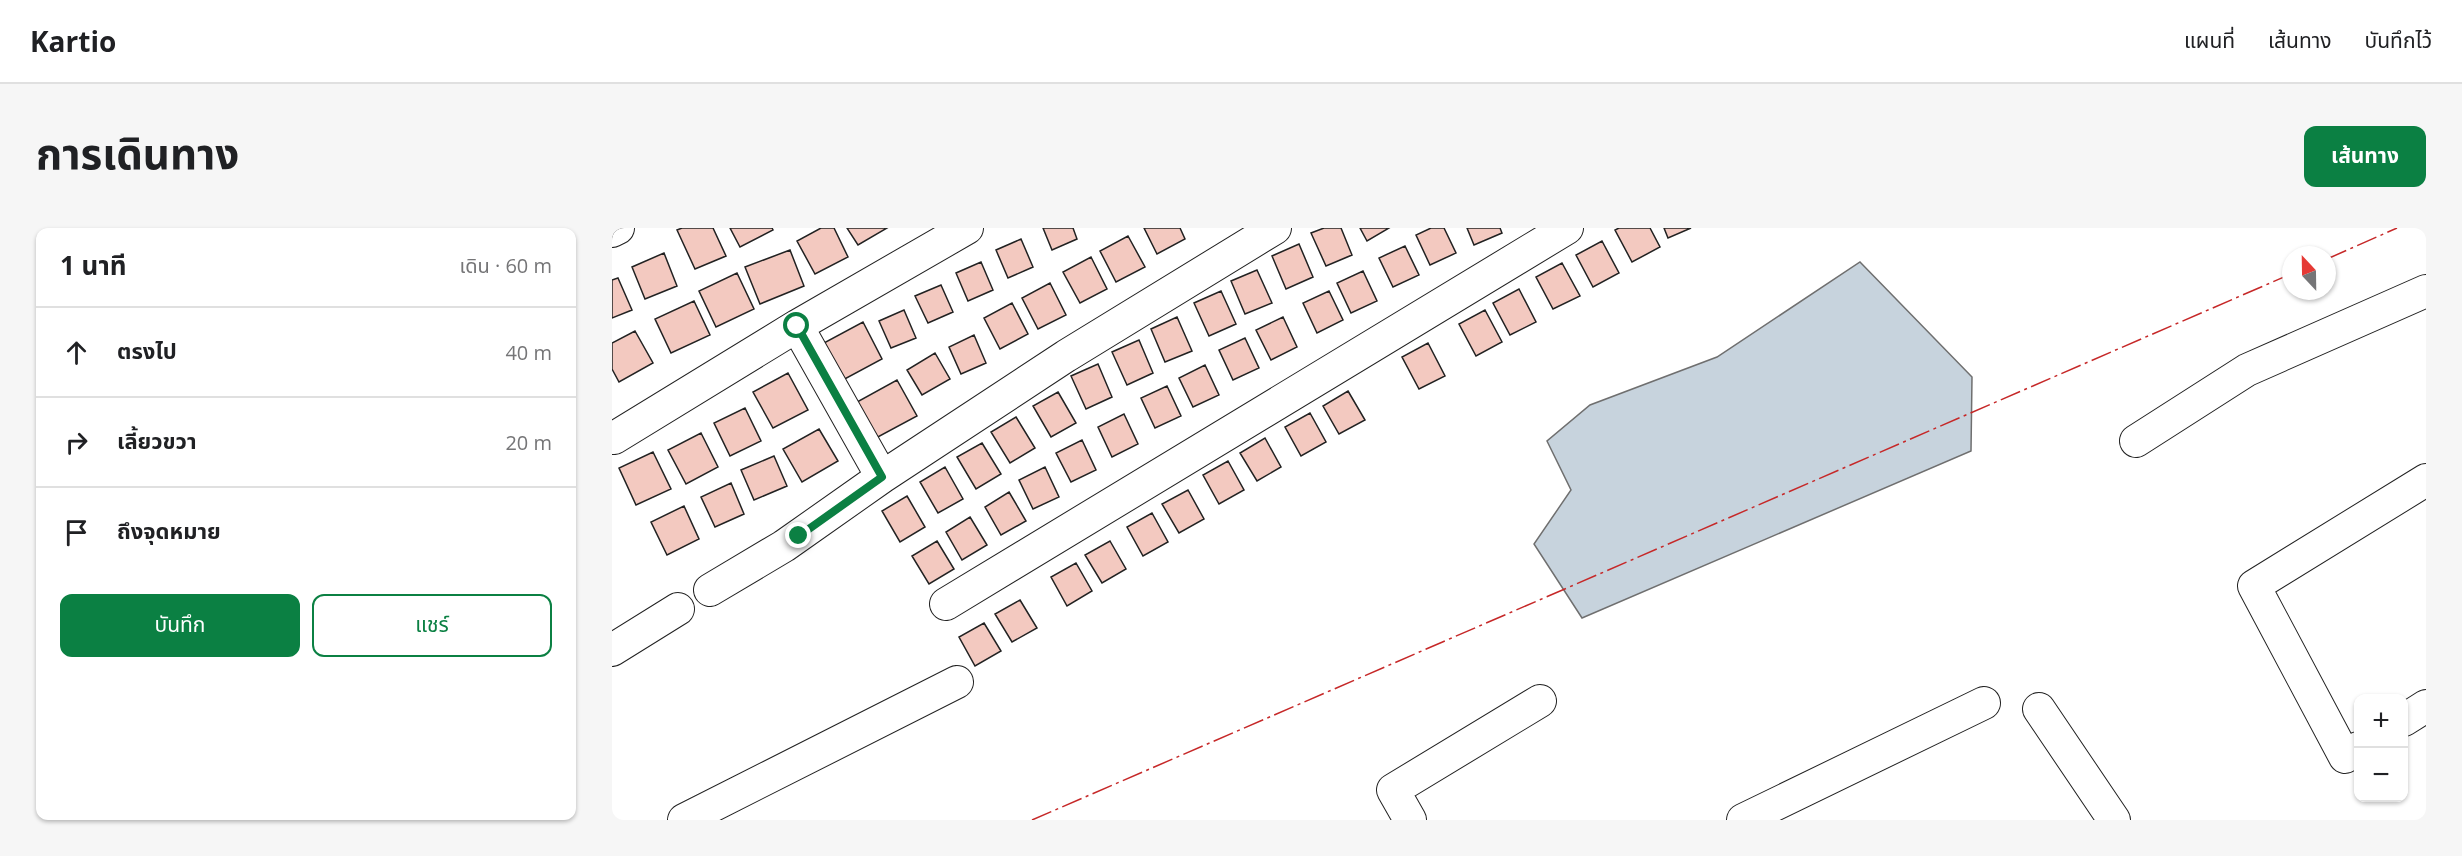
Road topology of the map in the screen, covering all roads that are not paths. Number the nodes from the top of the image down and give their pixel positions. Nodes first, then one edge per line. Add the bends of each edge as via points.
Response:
1 (618, 228) edge
2 (968, 228) edge
3 (1275, 228) edge
4 (1567, 228) edge
5 (612, 231) edge
6 (2426, 291) edge
7 (797, 326) junction
8 (614, 438) dead end
9 (2136, 441) dead end
10 (882, 477) junction
11 (2426, 480) edge
12 (710, 590) dead end
13 (946, 604) dead end
14 (678, 609) dead end
15 (612, 650) edge
16 (957, 682) dead end
17 (1540, 700) dead end
18 (1984, 703) dead end
19 (2426, 706) edge
20 (2039, 709) dead end
21 (2408, 717) edge
22 (2354, 751) edge
23 (684, 820) edge
24 (1410, 820) edge
25 (1743, 820) edge
26 (2114, 820) edge

1 - 5 street
2 - 7 street
3 - 10 street via 1066,356
4 - 13 street
6 - 9 street via 2247,370
7 - 8 street
7 - 10 street
10 - 12 street via 784,546
11 - 22 street via 2254,586 2345,757
14 - 15 street
16 - 23 street
17 - 24 street via 1393,790
18 - 25 street
19 - 21 street
20 - 26 street

